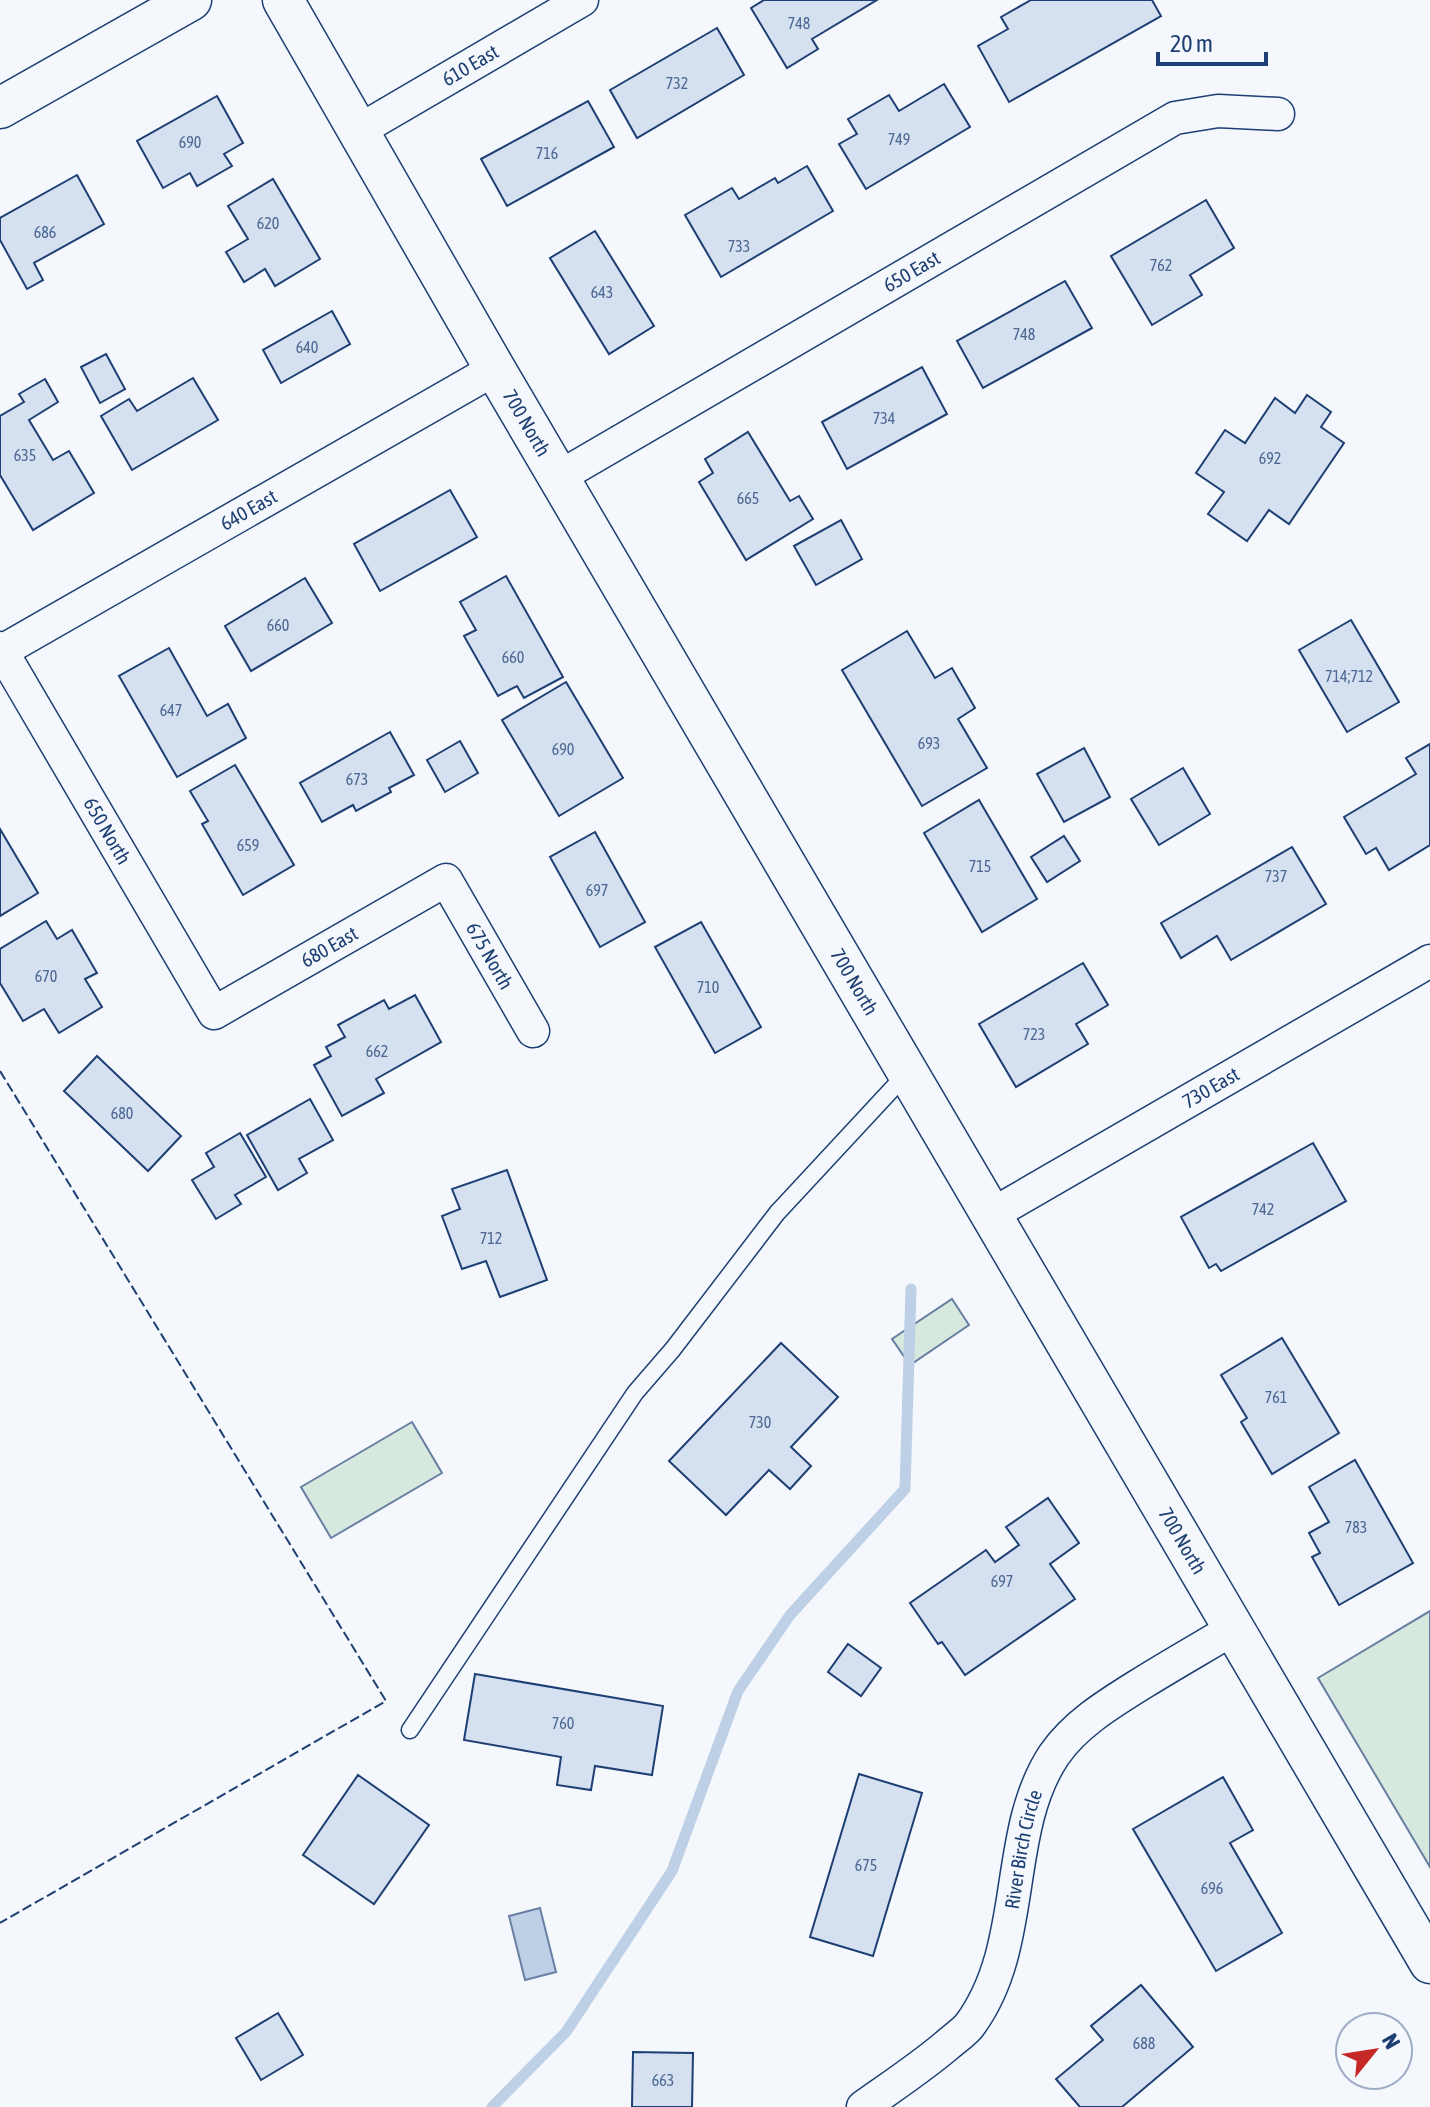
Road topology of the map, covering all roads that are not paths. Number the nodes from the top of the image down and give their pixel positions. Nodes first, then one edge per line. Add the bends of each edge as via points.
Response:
1 (191, 0) edge
2 (283, 0) edge
3 (582, 0) edge
4 (0, 108) edge
5 (1278, 114) dead end
6 (358, 131) junction
7 (495, 369) junction
8 (559, 477) junction
9 (1, 649) edge
10 (446, 880) joint
11 (1430, 961) edge
12 (214, 1013) joint
13 (533, 1031) dead end
14 (908, 1072) junction
15 (991, 1215) junction
16 (1233, 1629) junction
17 (410, 1730) dead end
18 (1430, 1963) edge
19 (863, 2107) edge

1 - 4 street
2 - 6 street, 700 North
3 - 6 street, 610 East
5 - 8 street, 650 East via 1218,111 1175,118
6 - 7 street, 700 North
7 - 8 street, 700 North
7 - 9 street, 640 East
8 - 14 street, 700 North
9 - 12 street, 650 North
10 - 12 street, 680 East
10 - 13 street, 675 North
11 - 15 street, 730 East
14 - 15 street, 700 North
14 - 17 lane via 777,1213 635,1393
15 - 16 street, 700 North
16 - 18 street, 700 North
16 - 19 street, River Birch Circle via 1111,1703 1056,1753 1029,1810 1006,1942 993,1983 968,2027

